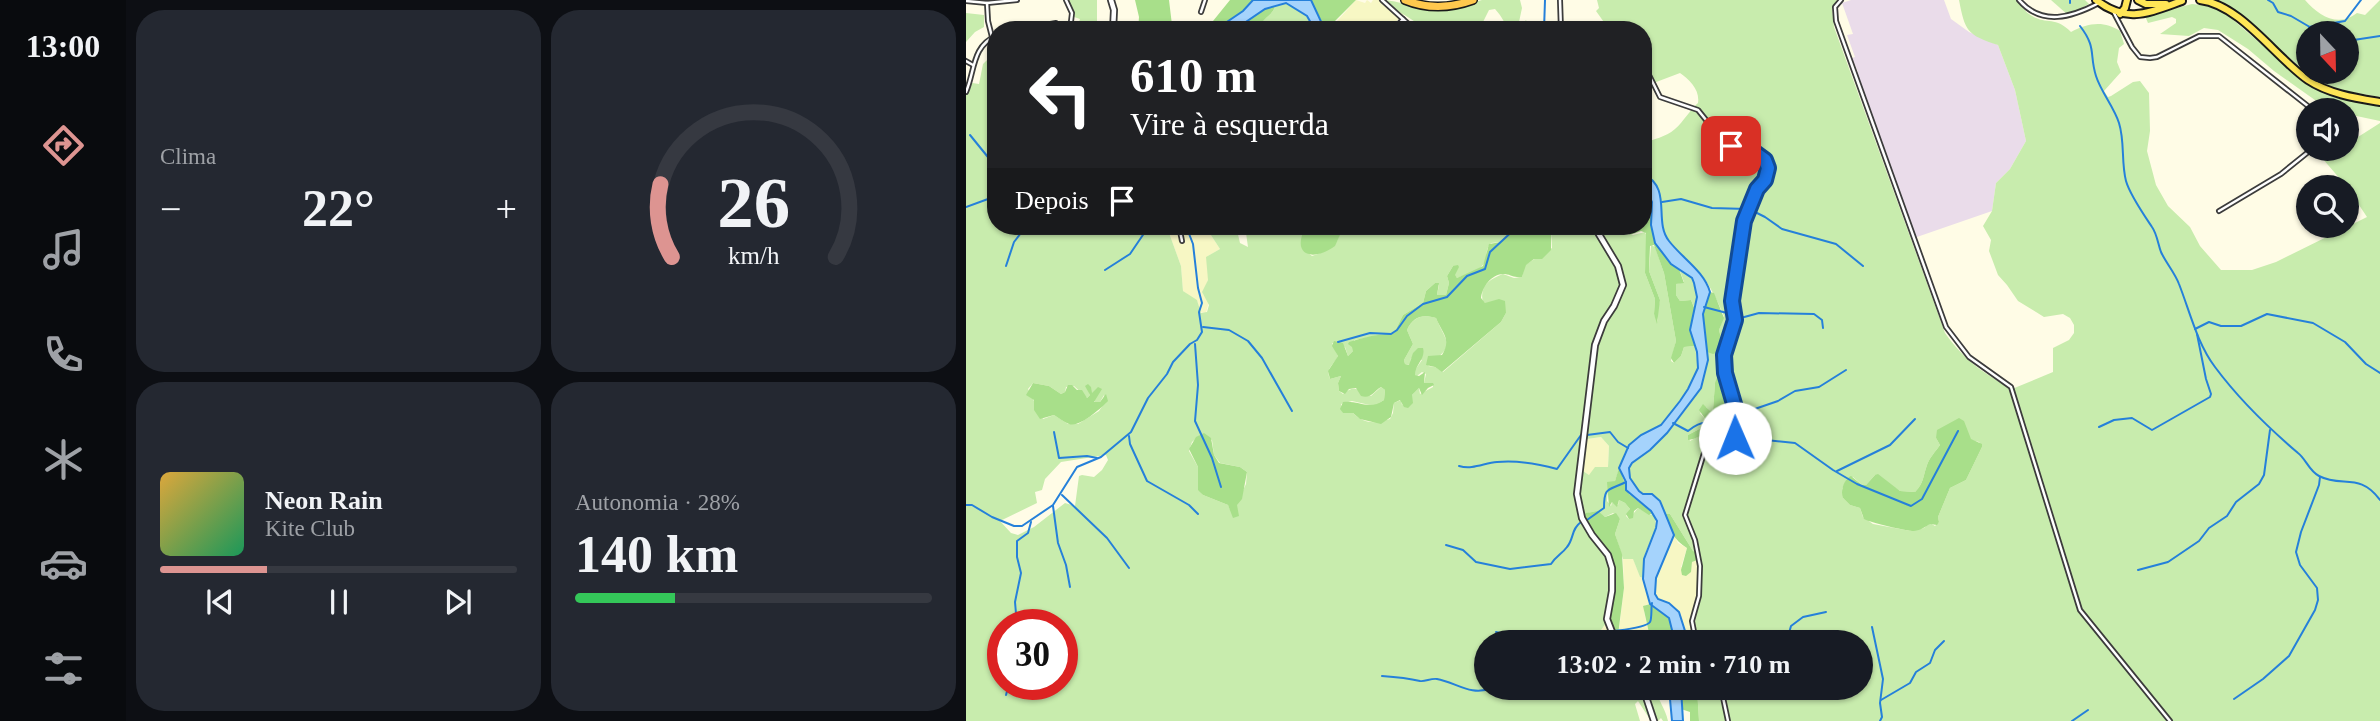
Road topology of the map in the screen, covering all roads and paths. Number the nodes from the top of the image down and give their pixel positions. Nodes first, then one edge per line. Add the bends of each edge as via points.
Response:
1 (1017, 0) edge
2 (1066, 0) edge
3 (1111, 0) edge
4 (1205, 0) edge
5 (1382, 0) edge
6 (1405, 0) edge
7 (1473, 0) edge
8 (1560, 0) edge
9 (1841, 0) edge
10 (2019, 0) edge
11 (2127, 0) edge
12 (2138, 0) edge
13 (2200, 0) edge
14 (966, 1) edge
15 (2185, 1) edge
16 (2096, 2) edge
17 (987, 3) junction
18 (1201, 12) dead end
19 (2117, 13) junction
20 (1404, 19) edge
21 (988, 21) edge
22 (1071, 21) edge
23 (1112, 21) edge
24 (1561, 21) edge
25 (2122, 26) junction
26 (987, 41) edge
27 (966, 61) edge
28 (973, 65) junction
29 (1652, 81) edge
30 (966, 92) edge
31 (2298, 98) edge
32 (2380, 102) edge
33 (2297, 161) edge
34 (2219, 211) dead end
35 (1181, 235) edge
36 (1599, 235) edge
37 (1182, 241) dead end
38 (1611, 630) edge
39 (1694, 630) edge
40 (1647, 700) edge
41 (1724, 700) edge
42 (1654, 721) edge
43 (1728, 721) edge
44 (2170, 721) edge

1 - 17 street
2 - 22 street
3 - 23 street
4 - 18 street
5 - 20 street
6 - 7 highway via 1441,6
8 - 24 street
9 - 44 street via 1835,7 1836,21 1946,327 1969,358 2011,387 2080,610
10 - 16 street via 2036,14 2052,17 2070,16
11 - 19 main road
12 - 15 main road via 2155,5
13 - 32 main road via 2222,7 2321,88
14 - 17 street
15 - 19 main road via 2134,16
16 - 19 main road
17 - 21 street
19 - 25 street
19 - 25 street
25 - 31 street via 2137,54 2145,58 2157,57 2199,36 2219,36
26 - 28 street
27 - 28 street
28 - 30 street
29 - 39 street via 1660,97 1698,110 1723,141 1754,152 1768,165 1744,221 1732,301 1735,320 1724,355 1739,427 1728,444 1704,453 1685,516 1700,566
33 - 34 street
35 - 37 street
36 - 38 street via 1618,266 1623,285 1595,345 1577,494 1582,518 1612,568 1607,619
40 - 42 street
41 - 43 street

